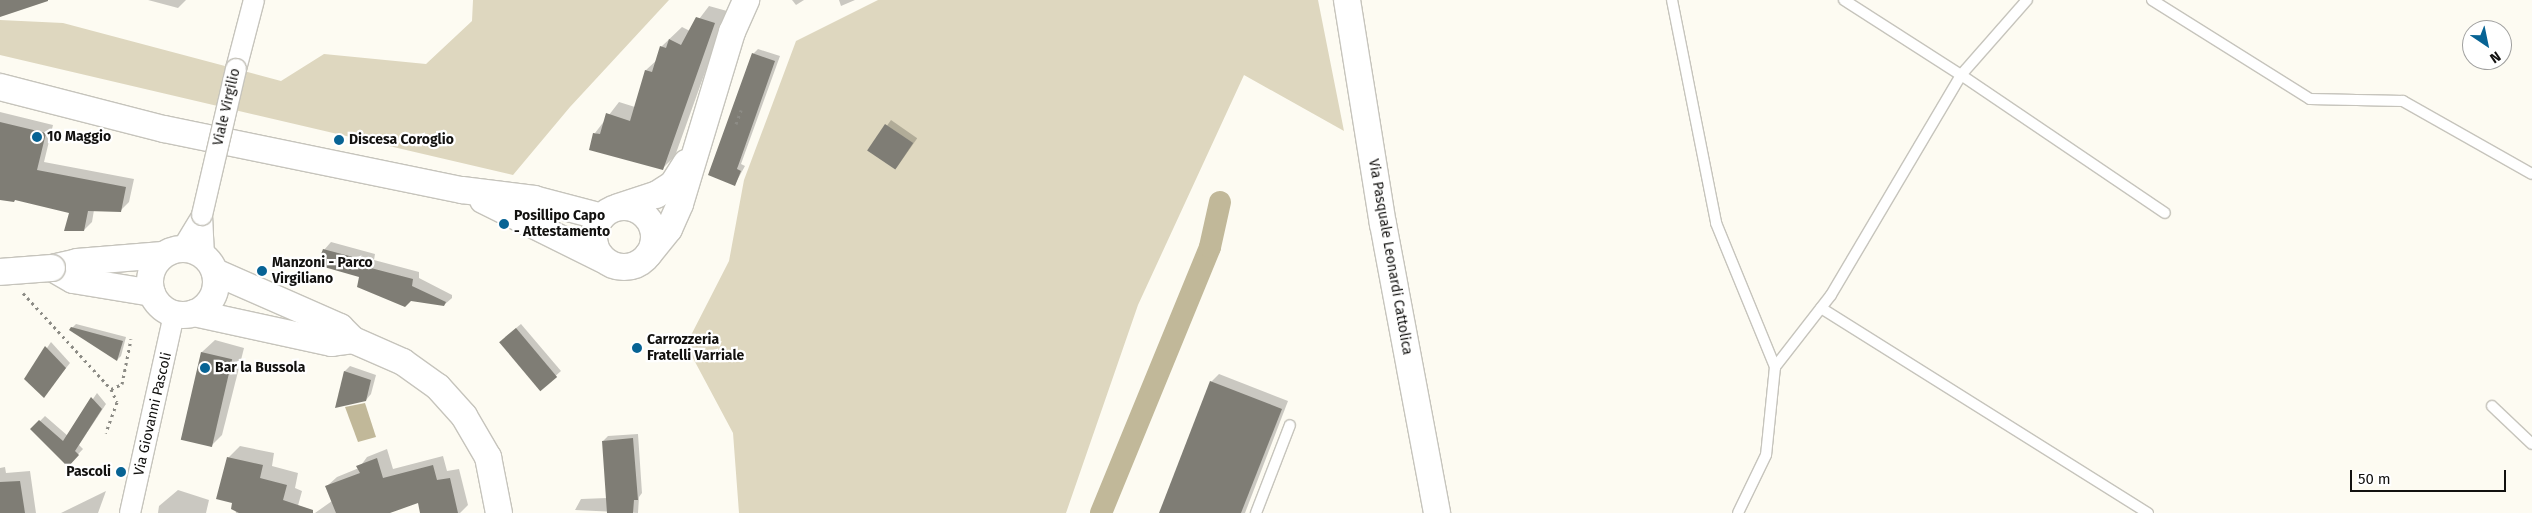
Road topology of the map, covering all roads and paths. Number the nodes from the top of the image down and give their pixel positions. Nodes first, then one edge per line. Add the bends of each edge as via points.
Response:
1 (254, 0) edge
2 (746, 0) edge
3 (1347, 0) edge
4 (1672, 0) edge
5 (1844, 0) edge
6 (2027, 0) edge
7 (2152, 0) edge
8 (1961, 75) junction
9 (0, 87) edge
10 (741, 110) dead end
11 (736, 124) dead end
12 (695, 147) junction
13 (2532, 174) edge
14 (462, 190) junction
15 (610, 212) junction
16 (2165, 213) dead end
17 (648, 255) junction
18 (191, 258) junction
19 (604, 260) junction
20 (52, 268) junction
21 (0, 272) edge
22 (152, 293) junction
23 (31, 302) dead end
24 (1821, 308) junction
25 (184, 313) junction
26 (132, 339) dead end
27 (353, 340) junction
28 (1775, 368) junction
29 (111, 389) junction
30 (2492, 406) dead end
31 (1290, 425) dead end
32 (106, 433) dead end
33 (2532, 444) edge
34 (130, 513) edge
35 (499, 513) edge
36 (1256, 513) edge
37 (1437, 513) edge
38 (1738, 513) edge
39 (2148, 513) edge

1 - 18 street, Viale Virgilio, bridge
2 - 12 street via 732,32
3 - 37 street, Via Pasquale Leonardi Cattolica via 1382,224
4 - 28 lane via 1716,223
5 - 8 lane
6 - 8 lane
7 - 13 lane via 2310,99 2403,101
8 - 16 lane
8 - 24 lane
9 - 14 street via 164,129
10 - 11 path
12 - 15 street via 674,184 656,195
12 - 17 street via 680,204 669,228
14 - 15 street
14 - 19 street
15 - 17 street via 638,210 646,217 654,235
15 - 19 street via 594,234 598,252
17 - 19 street via 632,266 622,267
18 - 20 street via 77,262
18 - 22 street via 150,274
18 - 25 street via 214,295 207,304
18 - 27 street via 340,327
20 - 21 street, bridge
20 - 22 street via 74,280
22 - 25 street via 163,309
23 - 29 path
24 - 28 lane
24 - 39 lane
25 - 27 street via 332,343
25 - 34 street, Via Giovanni Pascoli
26 - 29 path via 122,384
27 - 35 street via 403,362 438,387 464,416 488,457
28 - 38 lane via 1766,455
29 - 32 path via 117,402
30 - 33 lane
31 - 36 lane

